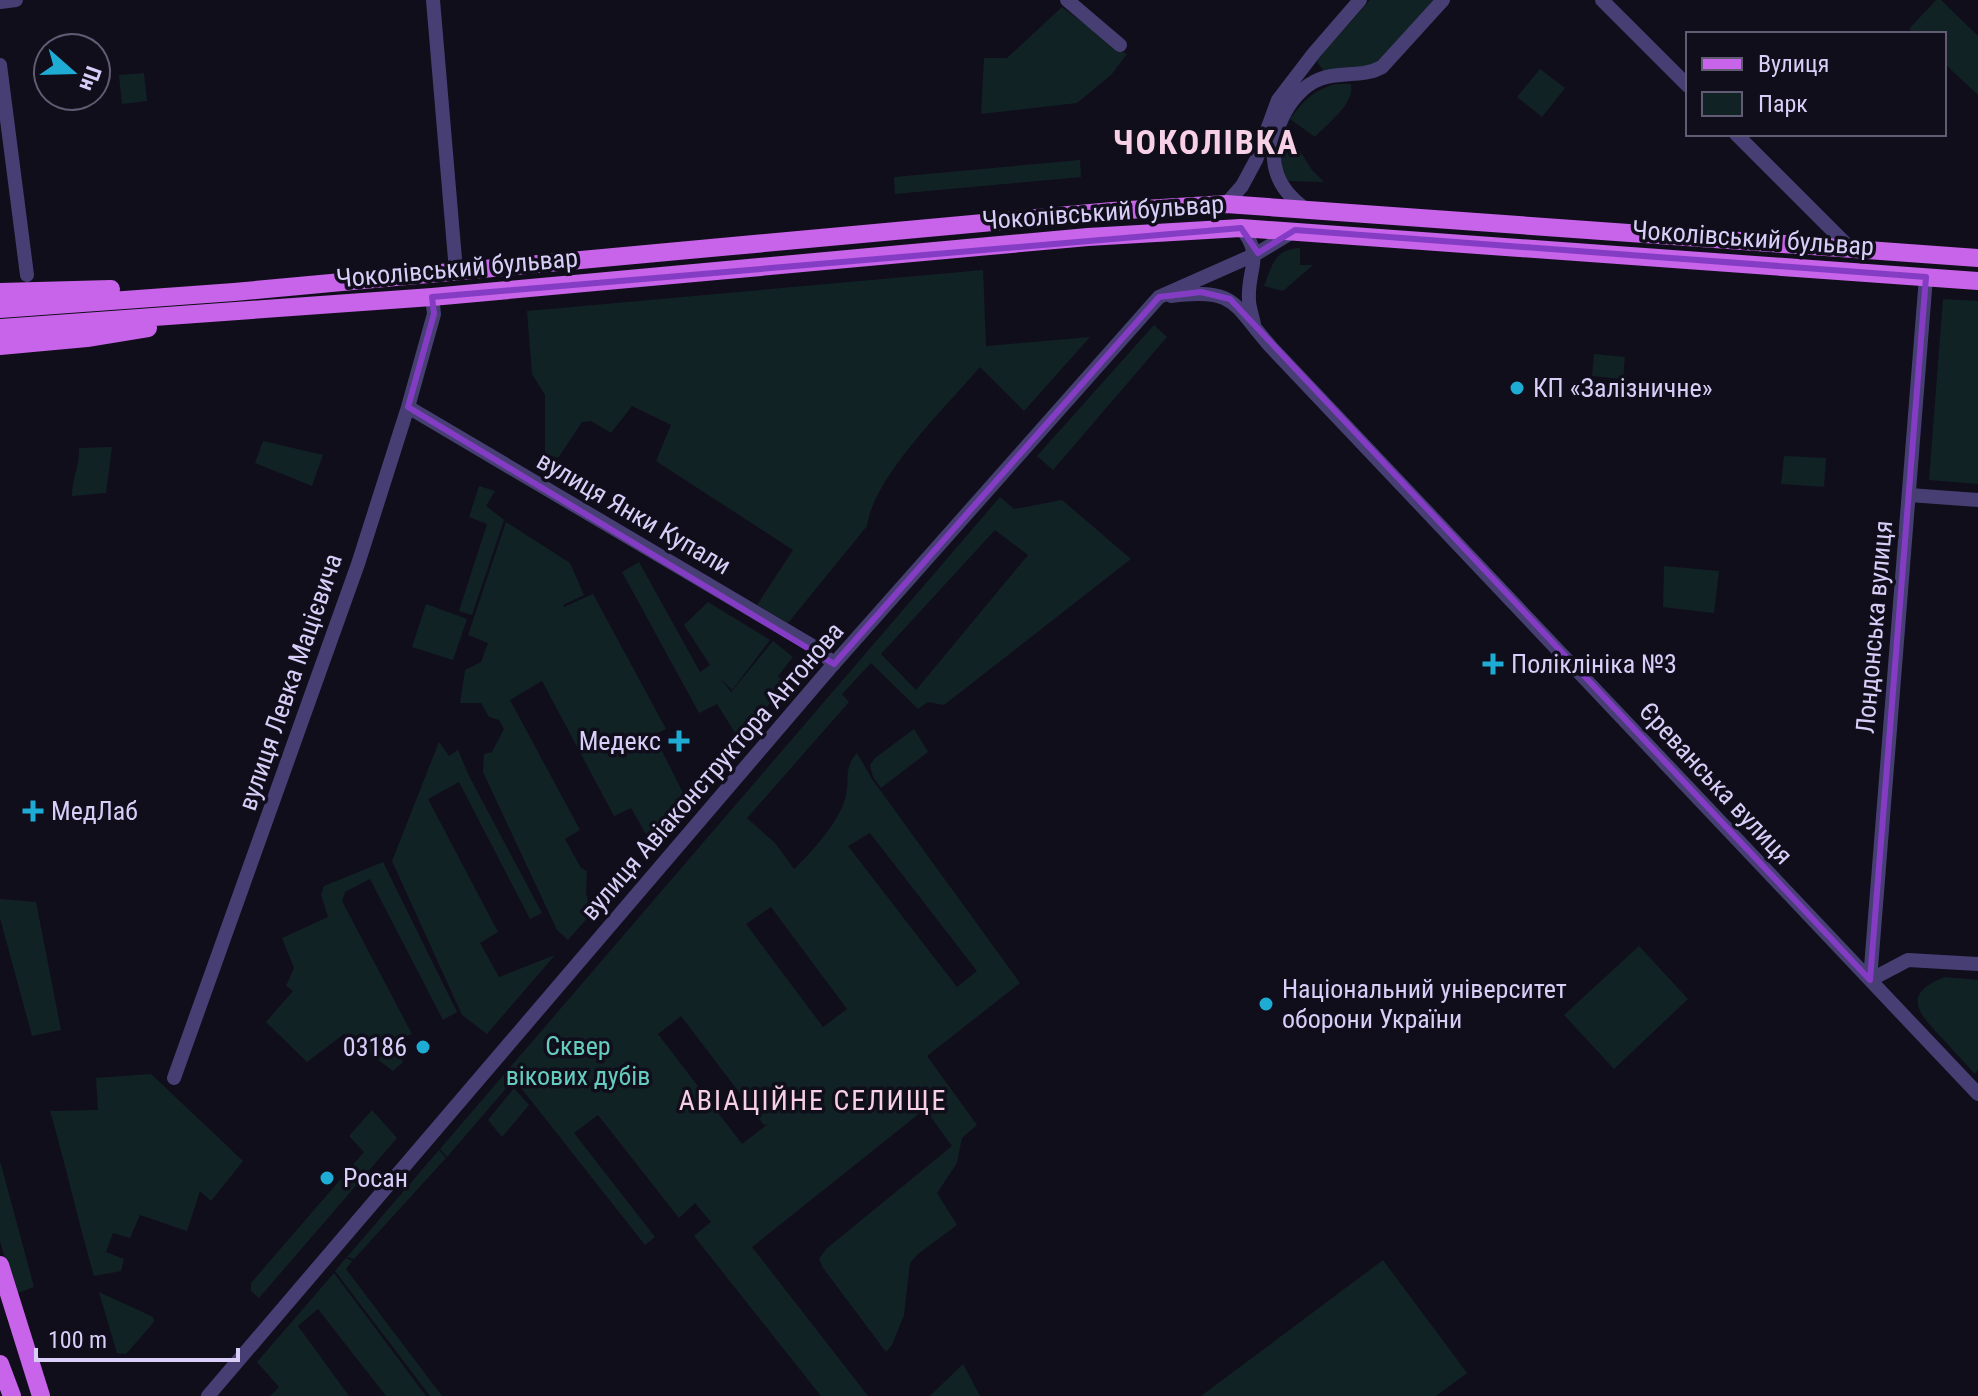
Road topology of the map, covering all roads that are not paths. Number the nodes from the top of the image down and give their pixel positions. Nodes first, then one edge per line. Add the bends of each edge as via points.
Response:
1 (16, 0) edge
2 (433, 0) edge
3 (1067, 0) edge
4 (1360, 0) edge
5 (1443, 0) edge
6 (1602, 0) edge
7 (0, 2) edge
8 (1120, 45) dead end
9 (0, 65) edge
10 (1686, 84) edge
11 (1738, 136) edge
12 (1226, 204) junction
13 (1304, 208) junction
14 (1241, 228) junction
15 (1295, 230) junction
16 (1849, 247) junction
17 (1256, 254) junction
18 (1978, 258) edge
19 (456, 271) junction
20 (27, 275) dead end
21 (1926, 277) junction
22 (1978, 281) edge
23 (0, 292) edge
24 (234, 292) junction
25 (432, 297) junction
26 (1159, 297) junction
27 (0, 309) edge
28 (233, 312) junction
29 (0, 328) edge
30 (1255, 329) junction
31 (0, 346) edge
32 (408, 407) junction
33 (1909, 495) junction
34 (1978, 500) edge
35 (834, 664) junction
36 (1978, 964) edge
37 (1870, 980) junction
38 (174, 1078) dead end
39 (1978, 1094) edge
40 (0, 1265) edge
41 (0, 1364) edge
42 (12, 1396) edge
43 (41, 1396) edge
44 (208, 1396) edge

1 - 7 street
2 - 19 street
3 - 8 street
4 - 12 street via 1278,100 1256,160
5 - 13 street via 1382,67 1322,78 1301,89 1284,113 1273,156 1289,196
6 - 10 street
9 - 20 street
11 - 16 street
12 - 13 main road, Чоколівський бульвар
12 - 19 main road, Чоколівський бульвар
13 - 16 main road, Чоколівський бульвар
14 - 15 main road, Чоколівський бульвар
14 - 17 street
14 - 25 main road, Чоколівський бульвар via 1088,237
15 - 17 street, вулиця Авіаконструктора Антонова
15 - 21 main road, Чоколівський бульвар
16 - 18 main road, Чоколівський бульвар
17 - 26 street, вулиця Авіаконструктора Антонова
17 - 30 street via 1249,300
19 - 24 main road, Чоколівський бульвар
21 - 22 main road, Чоколівський бульвар
21 - 33 street, Лондонська вулиця
23 - 24 main road, Чоколівський бульвар
24 - 27 main road, Чоколівський бульвар
25 - 28 main road, Чоколівський бульвар
25 - 32 street, вулиця Левка Мацієвича via 434,314
26 - 30 street, Єреванська вулиця via 1217,294 1236,303
26 - 35 street, вулиця Авіаконструктора Антонова
28 - 29 main road, Чоколівський бульвар
28 - 31 main road, Чоколівський бульвар via 87,338
30 - 37 street, Єреванська вулиця
32 - 35 street, вулиця Янки Купали via 816,648
32 - 38 street, вулиця Левка Мацієвича
33 - 34 street
33 - 37 street, Лондонська вулиця
35 - 44 street, вулиця Авіаконструктора Антонова
36 - 37 street via 1908,960
37 - 39 street, Єреванська вулиця
40 - 43 main road
41 - 42 main road

